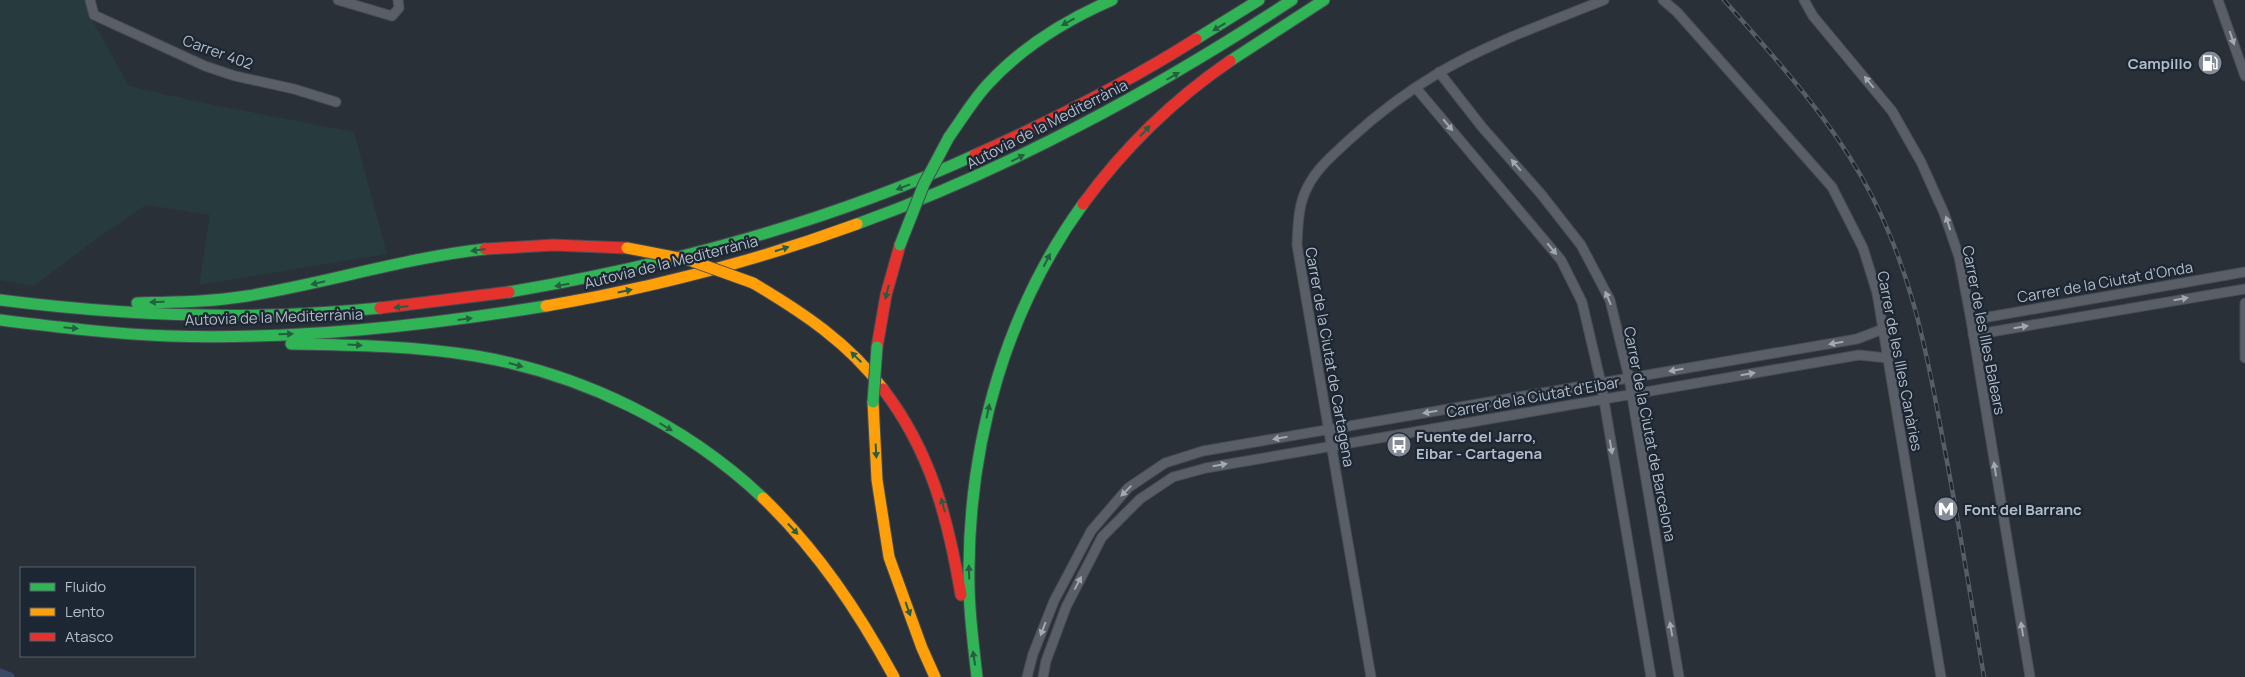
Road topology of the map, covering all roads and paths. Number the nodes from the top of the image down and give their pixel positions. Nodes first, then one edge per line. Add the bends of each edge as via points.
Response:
1 (90, 0) edge
2 (338, 0) edge
3 (398, 0) edge
4 (1112, 0) edge
5 (1260, 0) edge
6 (1292, 0) edge
7 (1324, 0) edge
8 (1604, 0) edge
9 (1663, 0) edge
10 (1804, 0) edge
11 (2218, 0) edge
12 (1440, 72) junction
13 (2245, 76) edge
14 (1416, 88) junction
15 (336, 102) dead end
16 (2245, 272) edge
17 (2245, 289) edge
18 (5, 300) edge
19 (2245, 303) edge
20 (0, 320) edge
21 (1971, 320) junction
22 (1883, 329) junction
23 (1973, 335) junction
24 (220, 336) junction
25 (1888, 358) junction
26 (2245, 358) edge
27 (1629, 378) junction
28 (1600, 383) junction
29 (1631, 394) junction
30 (1603, 399) junction
31 (1328, 430) junction
32 (1331, 446) junction
33 (971, 638) junction
34 (894, 677) edge
35 (935, 677) edge
36 (977, 677) edge
37 (1027, 677) edge
38 (1043, 677) edge
39 (1371, 677) edge
40 (1651, 677) edge
41 (1679, 677) edge
42 (1941, 677) edge
43 (2030, 677) edge

1 - 15 street, Carrer 402 via 94,15 205,66
2 - 3 street via 392,16 399,8
4 -> 35 highway, bridge via 1052,31 1016,57 976,97 949,137 924,184 900,245 886,295 877,347 873,402 877,480 889,557
5 -> 18 highway, Autovia de la Mediterrània via 1111,90 920,181 752,239 659,265 504,295 311,314 243,316 117,312
24 -> 6 highway, Autovia de la Mediterrània via 405,326 508,313 663,283 757,258 870,220 1012,161 1115,109
33 -> 7 highway via 968,554 977,464 992,392 1022,310 1054,247 1098,183 1157,119 1195,85
8 - 12 street, Carrer de la Ciutat de Cartagena via 1484,49
9 - 22 street, Carrer de les Illes Canàries via 1832,187 1863,248 1877,292
21 -> 10 street, Carrer de les Illes Balears via 1959,257 1921,162 1892,111 1813,16
11 -> 13 street
12 - 14 street, Carrer de la Ciutat de Cartagena
27 -> 12 street, Carrer de la Ciutat de Barcelona via 1610,300 1581,245
14 -> 28 street via 1561,260 1582,302
14 - 31 street, Carrer de la Ciutat de Cartagena via 1364,126 1323,164 1308,186 1299,210 1296,245
16 - 21 street, Carrer de la Ciutat d’Onda
23 -> 17 street, Carrer de la Ciutat d’Onda
33 -> 18 highway, bridge via 964,618 954,548 940,493 908,422 884,388 818,323 767,290 739,277 689,260 627,248 556,244 478,250 212,301 118,303 23,296
19 - 26 street
20 -> 24 highway, Autovia de la Mediterrània via 117,334
21 - 23 street, Carrer de les Illes Balears
22 - 25 street, Carrer de les Illes Canàries
22 -> 27 street, Carrer de la Ciutat d'Eibar via 1857,339
43 -> 23 street, Carrer de les Illes Balears
24 -> 34 highway via 239,343 353,344 452,352 557,376 612,398 662,424 724,465 792,527 841,588
29 -> 25 street, Carrer de la Ciutat d'Eibar via 1859,355
25 - 42 street, Carrer de les Illes Canàries
27 - 28 street, Carrer de la Ciutat d'Eibar
27 - 29 street, Carrer de la Ciutat de Barcelona
28 - 30 street
28 -> 31 street, Carrer de la Ciutat d'Eibar
29 - 30 street, Carrer de la Ciutat d'Eibar
41 -> 29 street, Carrer de la Ciutat de Barcelona
30 - 32 street, Carrer de la Ciutat d'Eibar
30 -> 40 street
31 - 32 street, Carrer de la Ciutat de Cartagena
31 -> 37 street, Carrer de la Ciutat d'Eibar via 1203,451 1165,462 1128,488 1090,531 1054,601
38 -> 32 street, Carrer de la Ciutat d'Eibar via 1066,607 1102,537 1140,499 1173,477
32 - 39 street, Carrer de la Ciutat de Cartagena
36 -> 33 highway

